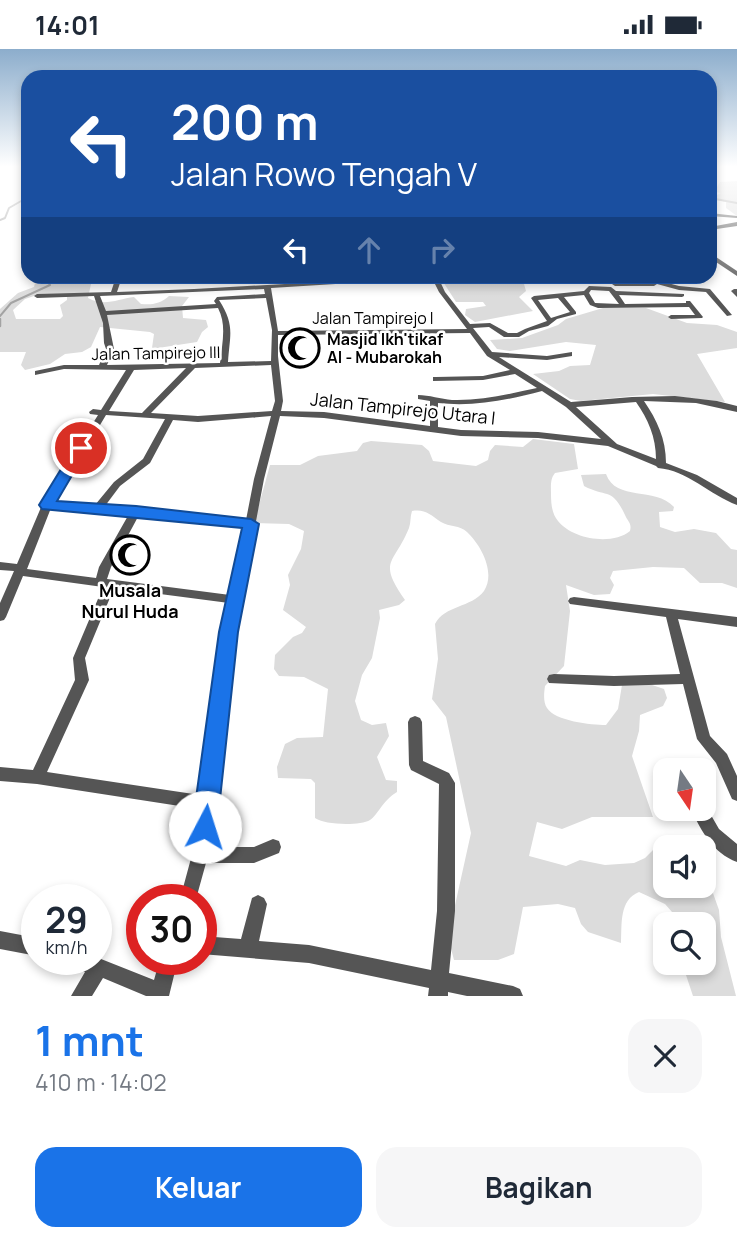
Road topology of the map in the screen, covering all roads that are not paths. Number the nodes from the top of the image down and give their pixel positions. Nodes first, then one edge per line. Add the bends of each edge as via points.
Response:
1 (737, 225) edge
2 (717, 228) edge
3 (717, 259) edge
4 (735, 271) edge
5 (117, 284) edge
6 (304, 284) edge
7 (437, 284) edge
8 (615, 284) dead end
9 (664, 284) joint
10 (267, 286) junction
11 (209, 291) junction
12 (681, 291) junction
13 (586, 293) junction
14 (616, 293) junction
15 (96, 294) junction
16 (113, 294) junction
17 (37, 296) dead end
18 (268, 296) junction
19 (560, 296) junction
20 (217, 302) junction
21 (623, 305) junction
22 (691, 305) junction
23 (104, 313) junction
24 (729, 315) dead end
25 (671, 317) dead end
26 (550, 321) junction
27 (470, 329) junction
28 (275, 333) junction
29 (490, 354) junction
30 (569, 354) dead end
31 (276, 363) junction
32 (224, 365) junction
33 (193, 366) junction
34 (102, 367) junction
35 (131, 368) junction
36 (516, 371) junction
37 (38, 373) dead end
38 (436, 379) dead end
39 (545, 388) junction
40 (421, 397) dead end
41 (639, 399) junction
42 (434, 401) junction
43 (569, 405) junction
44 (737, 409) edge
45 (93, 412) dead end
46 (277, 413) junction
47 (105, 414) junction
48 (143, 416) junction
49 (170, 418) junction
50 (434, 429) junction
51 (610, 443) junction
52 (661, 466) junction
53 (737, 502) edge
54 (47, 505) junction
55 (98, 508) junction
56 (136, 511) junction
57 (251, 524) junction
58 (0, 566) edge
59 (21, 570) junction
60 (106, 582) junction
61 (235, 600) junction
62 (574, 601) dead end
63 (671, 614) junction
64 (0, 617) edge
65 (737, 622) edge
66 (554, 679) dead end
67 (686, 679) junction
68 (415, 722) dead end
69 (0, 774) edge
70 (37, 777) junction
71 (737, 794) edge
72 (208, 803) junction
73 (705, 821) edge
74 (273, 848) dead end
75 (737, 854) edge
76 (200, 855) junction
77 (192, 884) edge
78 (258, 904) dead end
79 (0, 940) edge
80 (21, 944) edge
81 (217, 946) edge
82 (248, 948) junction
83 (112, 973) edge
84 (94, 975) edge
85 (164, 975) edge
86 (438, 988) edge
87 (159, 994) edge
88 (82, 996) edge
89 (513, 996) edge

1 - 2 street
3 - 4 street
5 - 16 street
6 - 10 street
7 - 27 street
8 - 9 street
9 - 12 street
10 - 11 street
10 - 18 street
11 - 16 street
11 - 20 street
12 - 14 street
12 - 22 street
12 - 24 street via 708,290
13 - 14 street via 589,288
13 - 19 street
13 - 21 street via 594,305
14 - 21 street
15 - 16 street
15 - 17 street
15 - 23 street
18 - 20 street
18 - 28 street
19 - 26 street, Jalan Tampirejo I via 574,313
19 - 26 street via 533,299
20 - 23 street
20 - 32 street via 227,325
21 - 22 street
22 - 25 street via 700,317
23 - 34 street via 110,353
26 - 27 street, Jalan Tampirejo I via 514,336 490,325
27 - 28 street, Jalan Tampirejo I
27 - 29 street
28 - 31 street
29 - 30 street via 547,358
29 - 36 street
31 - 32 street, Jalan Tampirejo III
31 - 46 street
32 - 33 street, Jalan Tampirejo III
33 - 35 street, Jalan Tampirejo III
33 - 48 street
34 - 35 street, Jalan Tampirejo III
34 - 37 street, Jalan Tampirejo III via 59,367
35 - 47 street
36 - 38 street via 483,378
36 - 39 street
39 - 42 street via 490,400
39 - 43 street
40 - 42 street
41 - 43 street
41 - 44 street via 689,400
41 - 52 street via 658,432
42 - 50 street
43 - 51 street
45 - 47 street, Jalan Tampirejo Utara I
46 - 49 street, Jalan Tampirejo Utara I
46 - 50 street, Jalan Tampirejo Utara I
46 - 57 street
47 - 48 street, Jalan Tampirejo Utara I
47 - 54 street
48 - 49 street, Jalan Tampirejo Utara I
49 - 55 street via 147,461 117,484
50 - 51 street, Jalan Tampirejo Utara I
51 - 52 street
52 - 53 street via 694,477
54 - 55 street
54 - 59 street
55 - 56 street
56 - 57 street
56 - 60 street via 105,567
57 - 61 street
58 - 59 street
59 - 60 street
59 - 64 street
60 - 61 street
60 - 70 street via 79,658 82,680
61 - 72 street
62 - 63 street
63 - 65 street
63 - 67 street
66 - 67 street
67 - 71 street via 704,739 722,759
68 - 86 street via 416,765 447,783 446,911
69 - 70 street
70 - 72 street
72 - 76 street
73 - 75 street via 713,835
74 - 76 street via 254,855
76 - 77 street
78 - 82 street
79 - 80 street
81 - 82 street
82 - 86 street via 321,956
83 - 87 street
84 - 88 street
85 - 87 street
86 - 89 street

